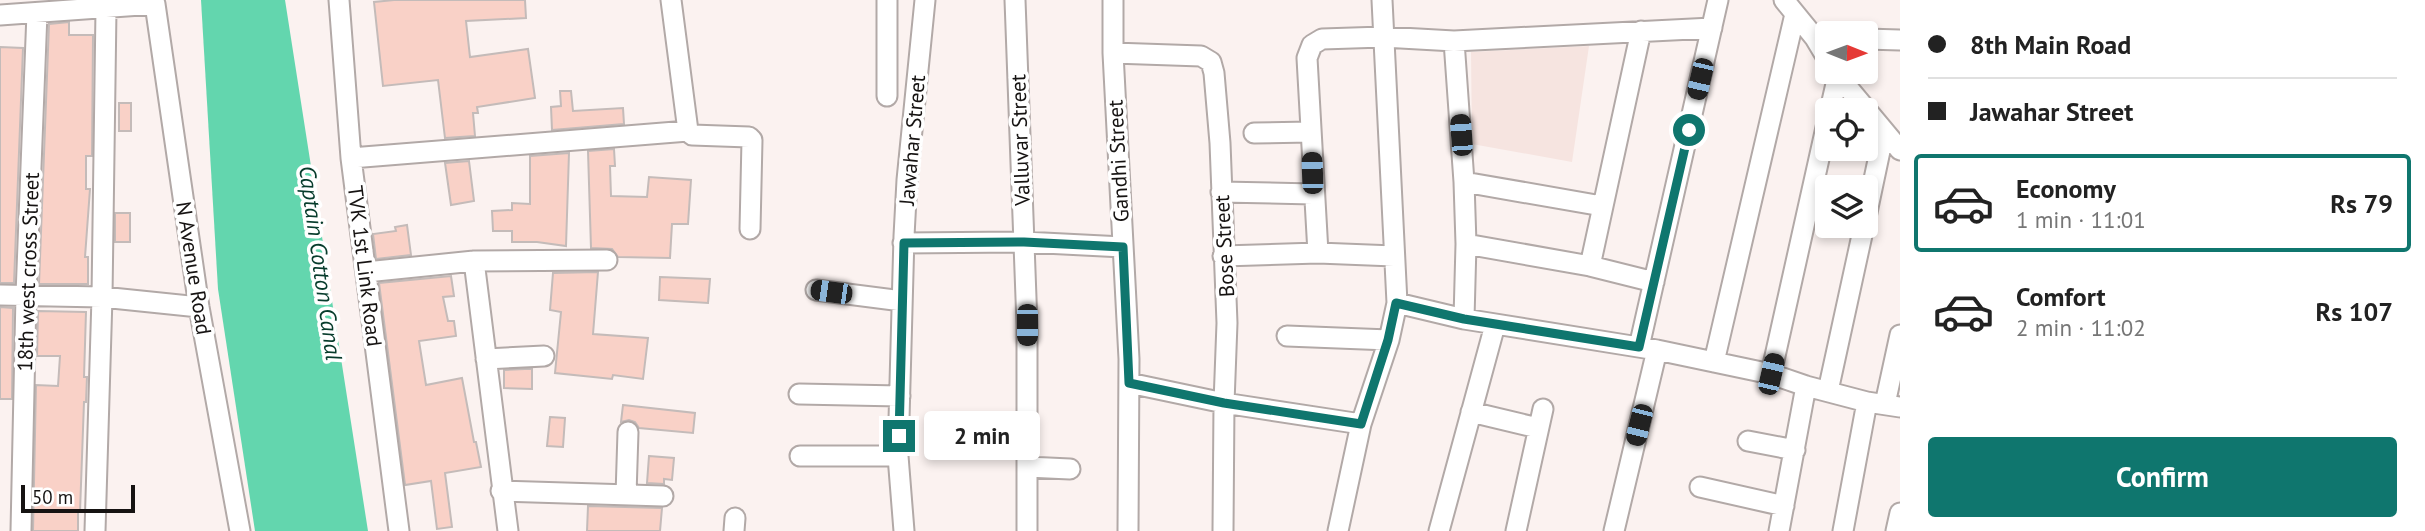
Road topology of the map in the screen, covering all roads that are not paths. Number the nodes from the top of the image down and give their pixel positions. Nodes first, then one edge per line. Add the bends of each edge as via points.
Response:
1 (339, 0) edge
2 (671, 0) edge
3 (887, 0) edge
4 (925, 0) edge
5 (1015, 0) edge
6 (1113, 0) edge
7 (1382, 0) edge
8 (1718, 0) edge
9 (1789, 7) edge
10 (106, 9) junction
11 (37, 13) junction
12 (0, 15) edge
13 (1712, 27) junction
14 (1641, 30) junction
15 (1815, 32) edge
16 (1383, 37) junction
17 (1878, 40) edge
18 (1900, 40) edge
19 (1454, 41) junction
20 (1113, 53) junction
21 (1845, 84) edge
22 (887, 96) dead end
23 (688, 131) junction
24 (1310, 132) junction
25 (1884, 132) junction
26 (1254, 133) dead end
27 (1900, 150) edge
28 (351, 158) junction
29 (1819, 161) edge
30 (1875, 175) edge
31 (1464, 182) junction
32 (1221, 192) junction
33 (1313, 194) junction
34 (1602, 206) junction
35 (750, 229) dead end
36 (1861, 238) edge
37 (1024, 242) junction
38 (904, 243) junction
39 (1466, 244) junction
40 (1123, 247) junction
41 (1318, 253) junction
42 (1223, 256) junction
43 (1394, 256) junction
44 (607, 260) dead end
45 (474, 261) junction
46 (1590, 266) junction
47 (366, 272) junction
48 (1654, 282) junction
49 (816, 290) dead end
50 (0, 295) edge
51 (26, 295) junction
52 (102, 297) junction
53 (902, 301) junction
54 (1396, 303) junction
55 (199, 307) junction
56 (1464, 319) junction
57 (1495, 325) junction
58 (1900, 335) edge
59 (1287, 336) dead end
60 (1388, 340) junction
61 (1648, 349) junction
62 (544, 356) dead end
63 (486, 359) junction
64 (1714, 362) junction
65 (1771, 374) junction
66 (1129, 383) junction
67 (1805, 386) junction
68 (1828, 391) junction
69 (799, 394) dead end
70 (900, 396) junction
71 (1224, 403) junction
72 (1884, 405) edge
73 (1471, 412) junction
74 (1361, 424) junction
75 (628, 432) dead end
76 (1748, 441) dead end
77 (1795, 450) junction
78 (800, 456) dead end
79 (898, 456) junction
80 (1027, 467) junction
81 (1070, 469) dead end
82 (1700, 487) dead end
83 (501, 491) junction
84 (625, 495) junction
85 (663, 496) dead end
86 (1784, 506) junction
87 (1900, 513) edge
88 (21, 531) edge
89 (95, 531) edge
90 (240, 531) edge
91 (399, 531) edge
92 (508, 531) edge
93 (904, 531) edge
94 (1027, 531) edge
95 (1128, 531) edge
96 (1223, 531) edge
97 (1338, 531) edge
98 (1439, 531) edge
99 (1516, 531) edge
100 (1614, 531) edge
101 (1779, 531) edge
102 (1843, 531) edge
103 (1896, 531) edge

1 - 28 street, TVK 1st Link Road
2 - 23 street
3 - 22 street
4 - 38 street, Jawahar Street
5 - 37 street, Valluvar Street
6 - 20 street, Gandhi Street
7 - 16 street
8 - 13 street
9 - 15 street
9 - 64 street
10 - 11 street
10 - 52 street
10 - 55 street, N Avenue Road via 155,4
11 - 12 street
11 - 51 street, 18th west cross Street
13 - 14 street
13 - 48 street
14 - 19 street
14 - 34 street
16 - 19 street
16 - 24 street via 1322,39 1312,46 1307,58
16 - 43 street
17 - 18 street
19 - 31 street
20 - 32 street, Bose Street via 1201,56 1211,62
20 - 40 street, Gandhi Street
21 - 25 street
23 - 28 street
23 - 35 street via 752,140
24 - 26 street
24 - 33 street
25 - 27 street
25 - 30 street
28 - 47 street, TVK 1st Link Road
29 - 65 street
31 - 34 street
31 - 39 street
32 - 33 street
32 - 42 street, Bose Street
33 - 41 street
34 - 46 street
36 - 68 street
37 - 38 street
37 - 40 street
37 - 80 street, Valluvar Street
38 - 53 street, Jawahar Street
39 - 46 street
39 - 56 street
40 - 66 street, Gandhi Street
41 - 42 street
41 - 43 street
42 - 71 street, Bose Street via 1227,323
43 - 54 street
44 - 45 street
45 - 47 street
45 - 63 street
46 - 48 street
47 - 91 street, TVK 1st Link Road
48 - 61 street
49 - 53 street
50 - 51 street
51 - 52 street
51 - 88 street, 18th west cross Street
52 - 55 street
52 - 89 street
53 - 70 street, Jawahar Street
54 - 56 street
54 - 60 street
55 - 90 street, N Avenue Road
56 - 57 street
57 - 61 street
57 - 73 street
58 - 72 street
59 - 60 street
60 - 74 street
61 - 64 street
61 - 100 street
62 - 63 street
63 - 83 street
64 - 65 street
65 - 67 street
66 - 71 street
66 - 95 street, Gandhi Street
67 - 68 street
67 - 77 street
68 - 72 street
69 - 70 street
70 - 79 street, Jawahar Street
71 - 74 street
71 - 96 street, Bose Street
72 - 102 street
73 - 98 street
73 - 99 street via 1541,418
74 - 97 street
75 - 84 street
76 - 77 street
77 - 86 street
78 - 79 street
79 - 93 street, Jawahar Street
80 - 81 street
80 - 94 street, Valluvar Street
82 - 86 street
83 - 84 street
83 - 92 street
84 - 85 street
86 - 101 street
87 - 103 street

